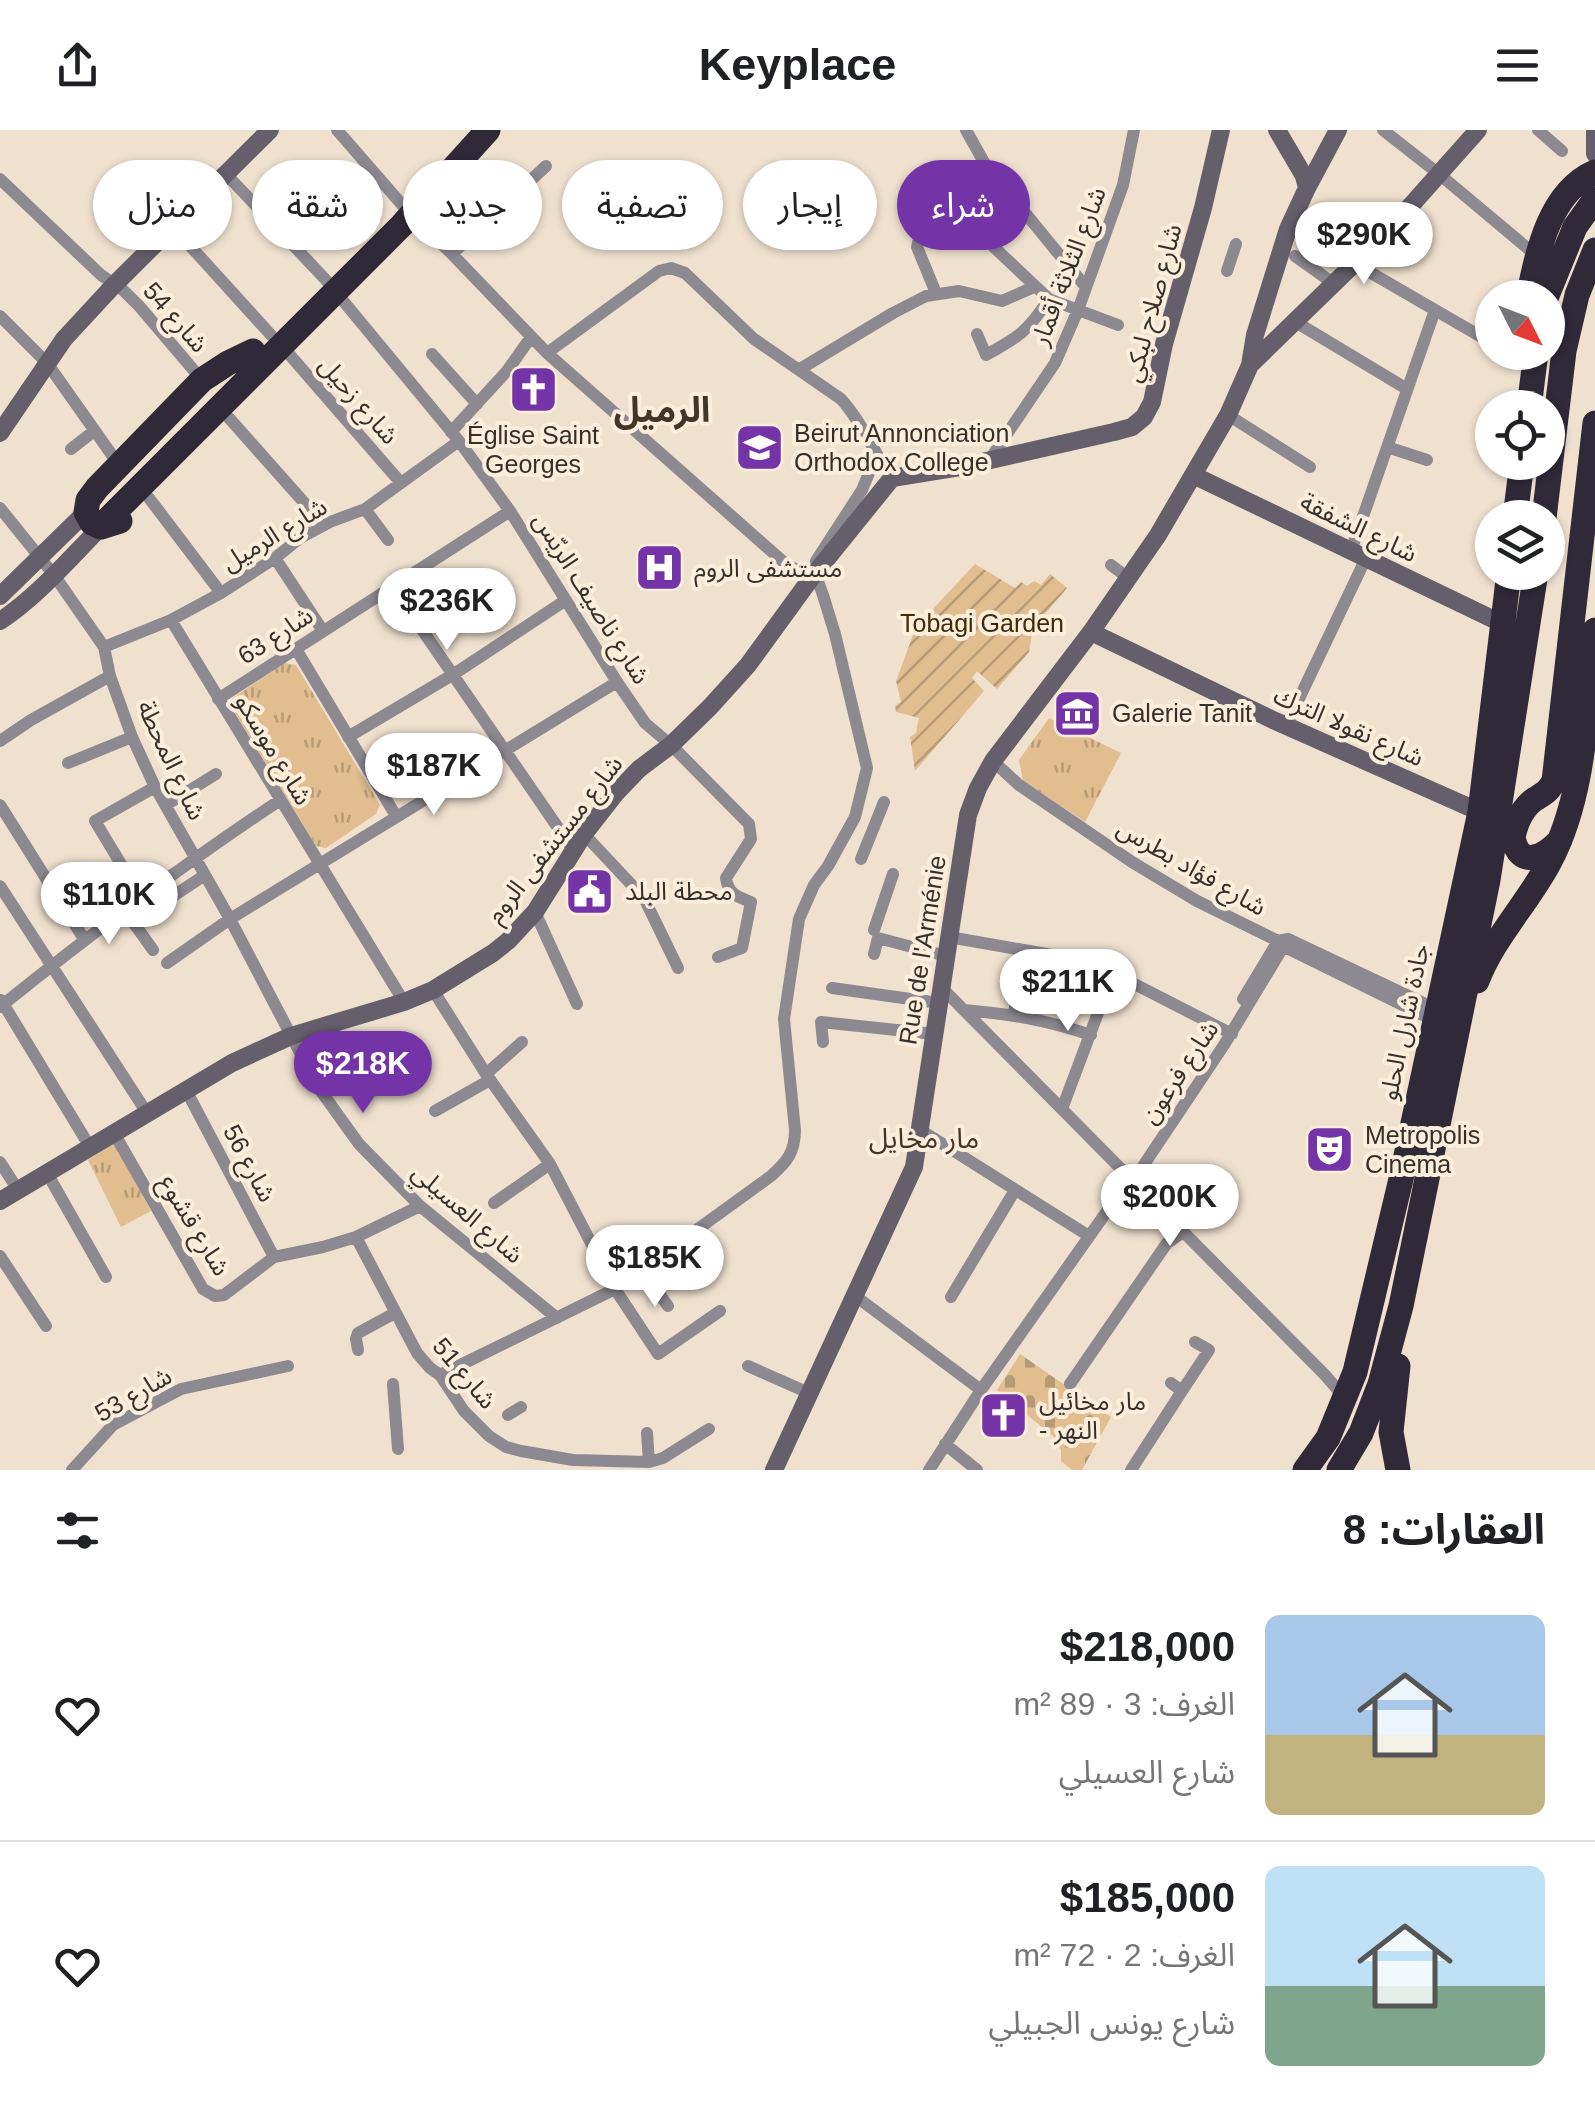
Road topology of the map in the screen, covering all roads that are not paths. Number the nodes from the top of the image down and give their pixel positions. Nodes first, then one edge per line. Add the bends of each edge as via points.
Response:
1 (270, 130) edge
2 (337, 130) edge
3 (466, 130) edge
4 (488, 130) edge
5 (966, 130) edge
6 (1134, 130) edge
7 (1221, 130) edge
8 (1280, 130) edge
9 (1338, 130) edge
10 (1384, 130) edge
11 (1478, 130) edge
12 (1538, 130) edge
13 (1595, 131) edge
14 (1328, 148) junction
15 (1562, 151) dead end
16 (1595, 154) edge
17 (443, 160) edge
18 (456, 160) edge
19 (983, 160) edge
20 (546, 166) dead end
21 (232, 168) edge
22 (1595, 172) edge
23 (1439, 174) junction
24 (0, 179) edge
25 (232, 180) edge
26 (1307, 188) junction
27 (1595, 199) edge
28 (403, 205) edge
29 (403, 211) edge
30 (1030, 218) edge
31 (1236, 244) dead end
32 (150, 250) edge
33 (191, 250) edge
34 (448, 250) edge
35 (920, 250) edge
36 (996, 250) edge
37 (1595, 250) edge
38 (452, 254) junction
39 (1296, 256) dead end
40 (1538, 257) junction
41 (1354, 263) junction
42 (1227, 272) dead end
43 (1532, 280) edge
44 (1553, 280) edge
45 (1333, 283) junction
46 (114, 286) junction
47 (331, 286) junction
48 (1034, 286) junction
49 (1086, 286) junction
50 (936, 293) junction
51 (1049, 300) junction
52 (1078, 310) junction
53 (1435, 310) junction
54 (0, 316) edge
55 (1294, 321) junction
56 (1118, 324) dead end
57 (977, 334) dead end
58 (1475, 334) edge
59 (531, 337) junction
60 (1262, 340) junction
61 (268, 348) junction
62 (547, 353) junction
63 (432, 354) dead end
64 (47, 363) junction
65 (800, 369) junction
66 (202, 380) junction
67 (1407, 389) junction
68 (477, 404) junction
69 (1228, 416) junction
70 (229, 418) junction
71 (1595, 423) edge
72 (94, 431) junction
73 (0, 433) edge
74 (455, 436) junction
75 (1387, 447) junction
76 (71, 449) dead end
77 (876, 456) junction
78 (990, 458) junction
79 (1427, 460) dead end
80 (119, 465) junction
81 (1310, 468) dead end
82 (1192, 475) junction
83 (892, 478) junction
84 (401, 483) junction
85 (149, 498) junction
86 (1546, 500) edge
87 (0, 508) edge
88 (364, 509) junction
89 (510, 511) junction
90 (98, 516) junction
91 (324, 525) junction
92 (388, 540) dead end
93 (1358, 554) junction
94 (274, 558) junction
95 (40, 559) junction
96 (1111, 565) dead end
97 (787, 566) junction
98 (54, 574) junction
99 (812, 577) junction
100 (1128, 577) junction
101 (392, 586) junction
102 (1507, 590) edge
103 (1533, 590) edge
104 (221, 592) junction
105 (0, 596) edge
106 (566, 600) junction
107 (171, 620) junction
108 (0, 621) edge
109 (1503, 624) junction
110 (323, 630) junction
111 (1595, 630) edge
112 (1091, 632) junction
113 (104, 647) junction
114 (296, 649) junction
115 (454, 674) junction
116 (110, 676) junction
117 (617, 682) junction
118 (218, 699) junction
119 (1286, 726) junction
120 (132, 736) junction
121 (348, 737) junction
122 (0, 741) edge
123 (671, 745) junction
124 (506, 748) junction
125 (992, 760) junction
126 (68, 762) dead end
127 (1507, 770) junction
128 (216, 774) dead end
129 (155, 787) junction
130 (279, 800) junction
131 (1534, 800) junction
132 (884, 802) dead end
133 (0, 806) edge
134 (166, 806) junction
135 (1480, 812) junction
136 (396, 816) junction
137 (584, 834) junction
138 (1560, 840) junction
139 (574, 851) junction
140 (195, 856) junction
141 (861, 859) dead end
142 (320, 864) junction
143 (893, 874) dead end
144 (206, 875) junction
145 (0, 886) edge
146 (141, 897) junction
147 (124, 909) junction
148 (534, 912) junction
149 (230, 920) junction
150 (134, 922) junction
151 (874, 930) dead end
152 (84, 939) junction
153 (1284, 942) junction
154 (948, 947) junction
155 (153, 950) dead end
156 (1024, 950) junction
157 (874, 954) dead end
158 (718, 957) dead end
159 (167, 962) dead end
160 (52, 964) junction
161 (678, 968) dead end
162 (1113, 973) junction
163 (832, 988) dead end
164 (432, 990) junction
165 (940, 995) junction
166 (404, 1002) junction
167 (2, 1003) edge
168 (576, 1004) dead end
169 (964, 1010) junction
170 (1014, 1014) junction
171 (1437, 1016) junction
172 (1228, 1032) junction
173 (934, 1034) junction
174 (1091, 1034) junction
175 (291, 1036) junction
176 (522, 1042) dead end
177 (823, 1042) dead end
178 (1454, 1042) junction
179 (488, 1077) junction
180 (186, 1090) junction
181 (1062, 1109) junction
182 (436, 1111) dead end
183 (147, 1113) junction
184 (920, 1129) junction
185 (114, 1132) junction
186 (90, 1148) junction
187 (0, 1162) edge
188 (550, 1164) junction
189 (46, 1173) junction
190 (1131, 1178) junction
191 (18, 1190) junction
192 (1015, 1190) junction
193 (0, 1202) edge
194 (494, 1203) dead end
195 (420, 1206) junction
196 (1183, 1232) junction
197 (1089, 1236) junction
198 (356, 1237) junction
199 (618, 1245) dead end
200 (0, 1256) edge
201 (274, 1256) junction
202 (599, 1260) junction
203 (642, 1270) junction
204 (106, 1277) dead end
205 (616, 1289) junction
206 (854, 1296) junction
207 (951, 1296) dead end
208 (668, 1306) dead end
209 (1400, 1306) junction
210 (720, 1311) dead end
211 (395, 1313) junction
212 (558, 1318) junction
213 (46, 1326) dead end
214 (1196, 1342) dead end
215 (358, 1350) dead end
216 (288, 1366) dead end
217 (748, 1366) dead end
218 (440, 1376) junction
219 (394, 1384) dead end
220 (1070, 1384) dead end
221 (981, 1390) junction
222 (809, 1394) junction
223 (1345, 1398) junction
224 (709, 1429) dead end
225 (647, 1432) dead end
226 (945, 1444) junction
227 (398, 1449) dead end
228 (649, 1462) junction
229 (72, 1470) edge
230 (774, 1470) edge
231 (930, 1470) edge
232 (978, 1470) edge
233 (1131, 1470) edge
234 (1305, 1470) edge
235 (1339, 1470) edge
236 (1398, 1470) edge

1 - 21 street
2 - 28 street
3 - 17 highway
4 - 18 highway
5 - 19 street
6 - 49 street, شارع الثلاثة أقمار via 1123,184
7 - 78 street, شارع صلاح لبكي via 1144,417 1124,430
8 - 14 street via 1314,153
8 - 26 street
9 - 14 street
10 - 23 street
11 - 23 street
12 - 15 street
13 - 16 street
14 - 26 street
20 - 38 street
22 - 40 highway via 1562,200
23 - 40 street
23 - 41 street
24 - 46 street, شارع 54
25 - 47 street, شارع ناصيف الريّس
26 - 60 street via 1288,230
27 - 44 highway via 1574,227
29 - 47 highway
30 - 49 street
31 - 42 street
32 - 46 street
33 - 61 street, شارع زحيل
34 - 38 street
35 - 50 street
36 - 48 street
37 - 86 highway via 1564,350
38 - 59 street
39 - 45 street
40 - 43 highway
41 - 45 street
41 - 53 street
45 - 55 street
46 - 64 street
46 - 66 street, شارع 54
47 - 61 highway
47 - 74 street, شارع ناصيف الريّس
48 - 50 street via 1002,301
48 - 51 street
49 - 52 street, شارع الثلاثة أقمار
50 - 65 street
51 - 52 street
51 - 57 street via 1021,336 986,354
52 - 56 street
52 - 78 street, شارع الثلاثة أقمار via 1055,363
53 - 58 street
53 - 67 street
54 - 64 street
55 - 60 street
55 - 67 street
59 - 62 street
59 - 68 street, شارع الرميل
60 - 69 street, Rue de l'Arménie
61 - 66 highway
61 - 70 highway
61 - 84 street, شارع زحيل
61 - 90 highway
62 - 65 street via 659,270 671,268
62 - 97 street
63 - 68 street
64 - 72 street
64 - 73 street
65 - 77 street via 846,404
66 - 80 highway
67 - 75 street
68 - 74 street, شارع الرميل
69 - 81 street
69 - 82 street, Rue de l'Arménie
70 - 85 highway
70 - 91 street
71 - 131 highway via 1555,774 1550,789
72 - 76 street
72 - 80 street
74 - 84 street, شارع الرميل
74 - 89 street, شارع ناصيف الريّس
75 - 79 street
75 - 93 street
77 - 83 street
77 - 97 street via 815,563
78 - 83 street, شارع صلاح لبكي
80 - 90 highway via 88,500
82 - 93 street, شارع الشفقة
82 - 100 street, Rue de l'Arménie
83 - 99 street, شارع مستشفى الروم
84 - 88 street, شارع الرميل
85 - 90 highway via 115,524
85 - 104 street
87 - 95 street, شارع المحطة
88 - 91 street, شارع الرميل
88 - 92 street
89 - 101 street, شارع 63
89 - 106 street, شارع ناصيف الريّس
90 - 95 street
90 - 98 street
91 - 94 street, شارع الرميل
93 - 109 street, شارع الشفقة
93 - 119 street
94 - 104 street, شارع الرميل
94 - 110 street
95 - 98 street, شارع المحطة
95 - 105 street
96 - 100 street
97 - 99 street
98 - 108 street
98 - 113 street, شارع المحطة
99 - 123 street, شارع مستشفى الروم via 748,666
99 - 203 street via 835,634 866,758 855,817 798,919 784,1019 792,1154
100 - 112 street, Rue de l'Arménie
101 - 110 street, شارع 63
101 - 115 street
102 - 109 highway, جادة شارل الحلو
103 - 127 highway
104 - 107 street, شارع الرميل
106 - 115 street
106 - 117 street, شارع ناصيف الريّس
107 - 113 street, شارع الرميل
107 - 118 street, شارع موسكو
109 - 135 highway, جادة شارل الحلو
110 - 114 street, شارع 63
111 - 138 highway via 1577,784
112 - 119 street, شارع نقولا الترك
112 - 125 street, Rue de l'Arménie
113 - 116 street, شارع المحطة
114 - 118 street, شارع 63
114 - 121 street
115 - 121 street
115 - 124 street
116 - 120 street, شارع المحطة
116 - 122 street
117 - 123 street, شارع ناصيف الريّس via 645,723
117 - 124 street
118 - 130 street, شارع موسكو
119 - 135 street, شارع نقولا الترك
120 - 126 street
120 - 129 street, شارع المحطة
121 - 136 street
123 - 137 street, شارع مستشفى الروم via 639,769
123 - 158 street, شارع ناصيف الريّس via 749,824 751,839 726,878 732,893 751,902 742,948
124 - 136 street
124 - 139 street
125 - 153 street, شارع فؤاد بطرس via 1132,862
125 - 154 street, Rue de l'Arménie via 968,815
127 - 131 highway via 1518,794
127 - 178 highway
128 - 134 street
129 - 134 street, شارع المحطة
129 - 146 street via 96,821
130 - 140 street
130 - 142 street, شارع موسكو
131 - 138 highway via 1514,830 1517,851 1534,858
132 - 141 street
133 - 152 street
134 - 140 street, شارع المحطة
135 - 171 highway, جادة شارل الحلو
136 - 142 street
137 - 139 street, شارع مستشفى الروم
137 - 161 street via 644,898
138 - 178 highway via 1491,951
139 - 148 street, شارع مستشفى الروم
140 - 144 street, شارع المحطة
140 - 146 street
142 - 149 street
142 - 166 street, شارع موسكو
143 - 151 street
144 - 149 street, شارع المحطة
144 - 150 street
145 - 160 street
146 - 147 street
147 - 150 street
147 - 152 street
148 - 164 street, شارع مستشفى الروم via 493,954
148 - 168 street
149 - 159 street
149 - 175 street, شارع المحطة
150 - 155 street
152 - 160 street
153 - 171 street, شارع فؤاد بطرس
153 - 172 street, شارع فرعون
154 - 156 street
154 - 157 street via 878,938
154 - 165 street, Rue de l'Arménie
156 - 162 street
156 - 170 street
160 - 167 street
160 - 183 street
162 - 172 street
162 - 174 street
163 - 165 street
164 - 166 street, شارع مستشفى الروم
164 - 179 street
165 - 169 street
165 - 173 street, Rue de l'Arménie
166 - 175 street, شارع مستشفى الروم
167 - 186 street
169 - 170 street
169 - 181 street
170 - 174 street
171 - 223 highway, جادة شارل الحلو
172 - 190 street, شارع فرعون
173 - 177 street via 821,1022
173 - 184 street, Rue de l'Arménie
174 - 181 street
175 - 180 street, شارع مستشفى الروم
175 - 195 street, شارع العسيلي via 346,1128
176 - 179 street
178 - 209 highway
179 - 182 street
179 - 188 street
180 - 183 street, شارع مستشفى الروم
180 - 201 street, شارع 56
181 - 190 street
183 - 185 street, شارع مستشفى الروم
184 - 192 street
184 - 206 street, Rue de l'Arménie via 914,1167
185 - 186 street, شارع مستشفى الروم
185 - 201 street, شارع قشوع via 208,1294 224,1295
186 - 189 street, شارع مستشفى الروم
187 - 191 street
188 - 194 street
188 - 202 street
189 - 191 street, شارع مستشفى الروم
189 - 204 street
190 - 196 street
190 - 197 street, شارع فرعون
191 - 193 street, شارع مستشفى الروم
192 - 197 street
192 - 207 street
195 - 198 street, شارع قشوع
195 - 212 street, شارع العسيلي
196 - 220 street via 1166,1243
196 - 223 street
197 - 221 street, شارع فرعون
198 - 201 street, شارع قشوع
198 - 211 street, شارع 51
199 - 202 street
200 - 213 street
202 - 205 street
203 - 205 street
203 - 208 street
205 - 210 street via 658,1354
205 - 212 street
206 - 221 street
206 - 222 street, Rue de l'Arménie
209 - 235 highway via 1380,1384
209 - 236 highway via 1391,1432
211 - 215 street via 358,1333
211 - 218 street, شارع 51 via 418,1354
212 - 218 street
214 - 233 street via 1208,1350 1176,1387
216 - 229 street, شارع 53 via 181,1389 113,1426
217 - 222 street
218 - 228 street, شارع 51 via 474,1421 506,1446 573,1460
219 - 227 street
221 - 226 street, شارع فرعون
222 - 230 street, Rue de l'Arménie
223 - 234 highway, جادة شارل الحلو
224 - 228 street, شارع 51
225 - 228 street
226 - 231 street, شارع فرعون
226 - 232 street

